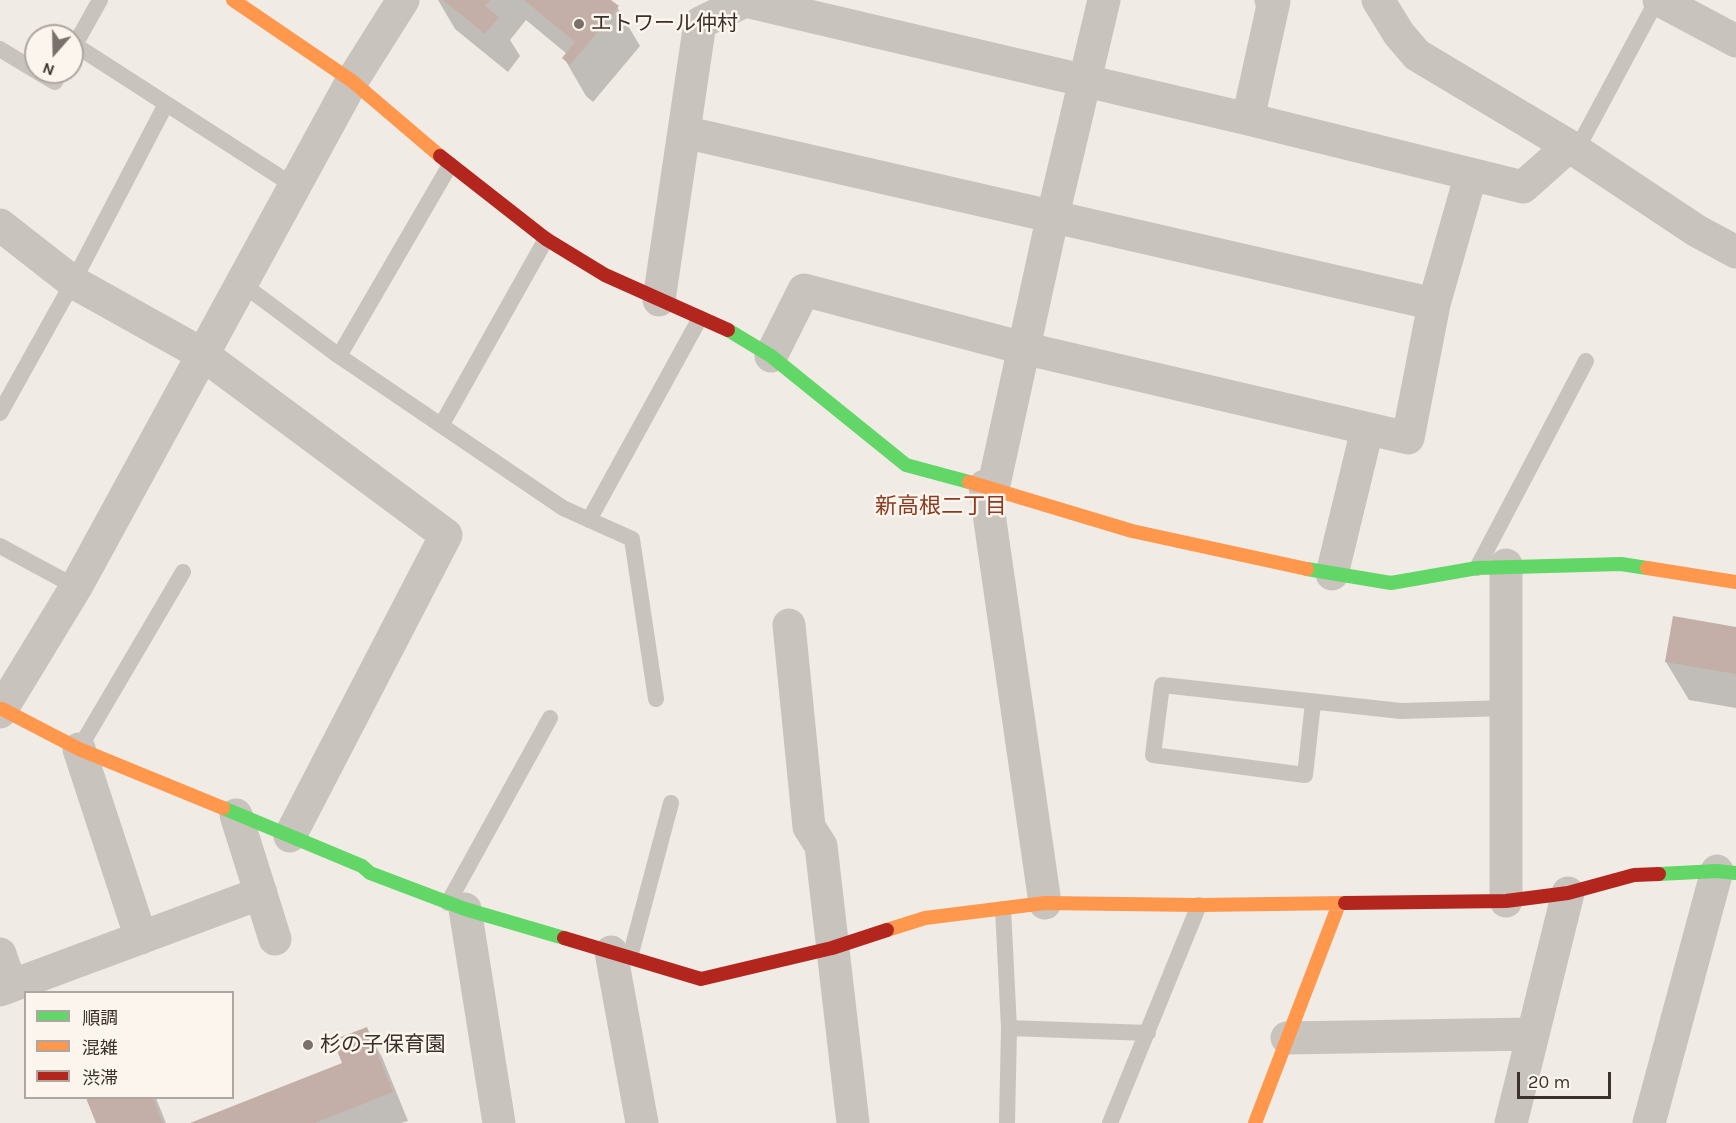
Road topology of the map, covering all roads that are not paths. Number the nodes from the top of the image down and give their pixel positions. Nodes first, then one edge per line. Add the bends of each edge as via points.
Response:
1 (100, 0) edge
2 (233, 0) edge
3 (403, 0) edge
4 (746, 0) edge
5 (1104, 0) edge
6 (1271, 0) edge
7 (1378, 0) edge
8 (1658, 0) edge
9 (84, 28) edge
10 (1736, 41) edge
11 (0, 49) edge
12 (84, 54) edge
13 (24, 63) edge
14 (352, 81) junction
15 (1084, 81) junction
16 (166, 104) junction
17 (1248, 120) junction
18 (684, 132) junction
19 (1573, 149) junction
20 (450, 165) junction
21 (1471, 174) junction
22 (294, 186) junction
23 (1053, 215) junction
24 (0, 225) edge
25 (546, 239) junction
26 (1736, 252) edge
27 (73, 282) junction
28 (241, 283) junction
29 (659, 300) junction
30 (1434, 304) junction
31 (700, 318) junction
32 (1023, 348) junction
33 (202, 354) junction
34 (339, 356) junction
35 (771, 356) junction
36 (1586, 361) dead end
37 (0, 413) edge
38 (442, 424) junction
39 (1367, 430) junction
40 (989, 488) junction
41 (589, 520) junction
42 (0, 546) edge
43 (1492, 566) junction
44 (183, 572) dead end
45 (1332, 574) junction
46 (1736, 582) edge
47 (76, 587) junction
48 (789, 625) dead end
49 (656, 699) dead end
50 (1313, 703) junction
51 (1507, 708) junction
52 (1, 711) edge
53 (550, 718) dead end
54 (79, 750) junction
55 (671, 803) dead end
56 (236, 814) junction
57 (290, 836) junction
58 (1726, 872) edge
59 (261, 892) junction
60 (1568, 893) junction
61 (1506, 901) junction
62 (1045, 903) junction
63 (1339, 904) junction
64 (1199, 905) junction
65 (456, 906) junction
66 (1003, 909) junction
67 (141, 938) junction
68 (275, 939) dead end
69 (832, 948) junction
70 (0, 954) edge
71 (620, 954) junction
72 (6, 988) edge
73 (1009, 1028) junction
74 (1148, 1033) junction
75 (1533, 1034) junction
76 (1287, 1038) junction
77 (499, 1123) edge
78 (642, 1123) edge
79 (853, 1123) edge
80 (1007, 1123) edge
81 (1110, 1123) edge
82 (1255, 1123) edge
83 (1511, 1123) edge
84 (1649, 1123) edge

1 - 9 lane
2 - 14 street
3 - 14 street
4 - 15 street
4 - 18 street via 700,23
5 - 15 street
6 - 17 street via 1274,1
7 - 19 street via 1417,55
8 - 10 street
8 - 19 lane
11 - 13 lane
12 - 16 lane
14 - 20 street
14 - 22 street
15 - 17 street
15 - 23 street
16 - 22 lane
16 - 27 lane
17 - 21 street
18 - 23 street
18 - 29 street
19 - 21 street via 1523,187
19 - 26 street
20 - 25 street
20 - 34 lane
21 - 30 street
22 - 28 street
23 - 30 street
23 - 32 street
24 - 27 street
25 - 29 street via 605,275
25 - 38 lane
27 - 33 street
27 - 37 lane
28 - 33 street
28 - 34 lane
29 - 31 street
30 - 39 street via 1408,438
31 - 35 street via 738,334
31 - 41 lane
32 - 35 street via 804,290
32 - 39 street
32 - 40 street
33 - 47 street
33 - 57 street via 447,535
34 - 38 lane
35 - 40 street via 906,465
36 - 43 lane
38 - 41 lane via 563,508
39 - 45 street
40 - 45 street via 1132,531
40 - 62 street
41 - 49 lane via 632,539
42 - 47 lane
43 - 45 street via 1391,583
43 - 46 street via 1621,564
43 - 51 street
44 - 54 lane
47 - 52 street
48 - 69 street via 809,827 821,846
50 - 50 lane via 1305,775 1153,754 1162,685
50 - 51 lane via 1401,711
51 - 61 street
52 - 54 street
53 - 65 lane
54 - 56 street
54 - 67 street
55 - 71 lane
56 - 57 street
56 - 59 street
57 - 65 street via 370,873
58 - 60 street via 1634,875
58 - 84 street
59 - 67 street
59 - 68 street
60 - 61 street
60 - 75 street
61 - 63 street
62 - 64 street
62 - 66 street
63 - 64 street
63 - 76 street
64 - 74 lane
65 - 71 street
65 - 77 street
66 - 69 street via 925,918
66 - 73 lane
67 - 72 street
69 - 71 street via 701,979
69 - 79 street
70 - 72 street
71 - 78 street
73 - 74 lane
73 - 80 lane
74 - 81 lane
75 - 76 street
75 - 83 street
76 - 82 street

